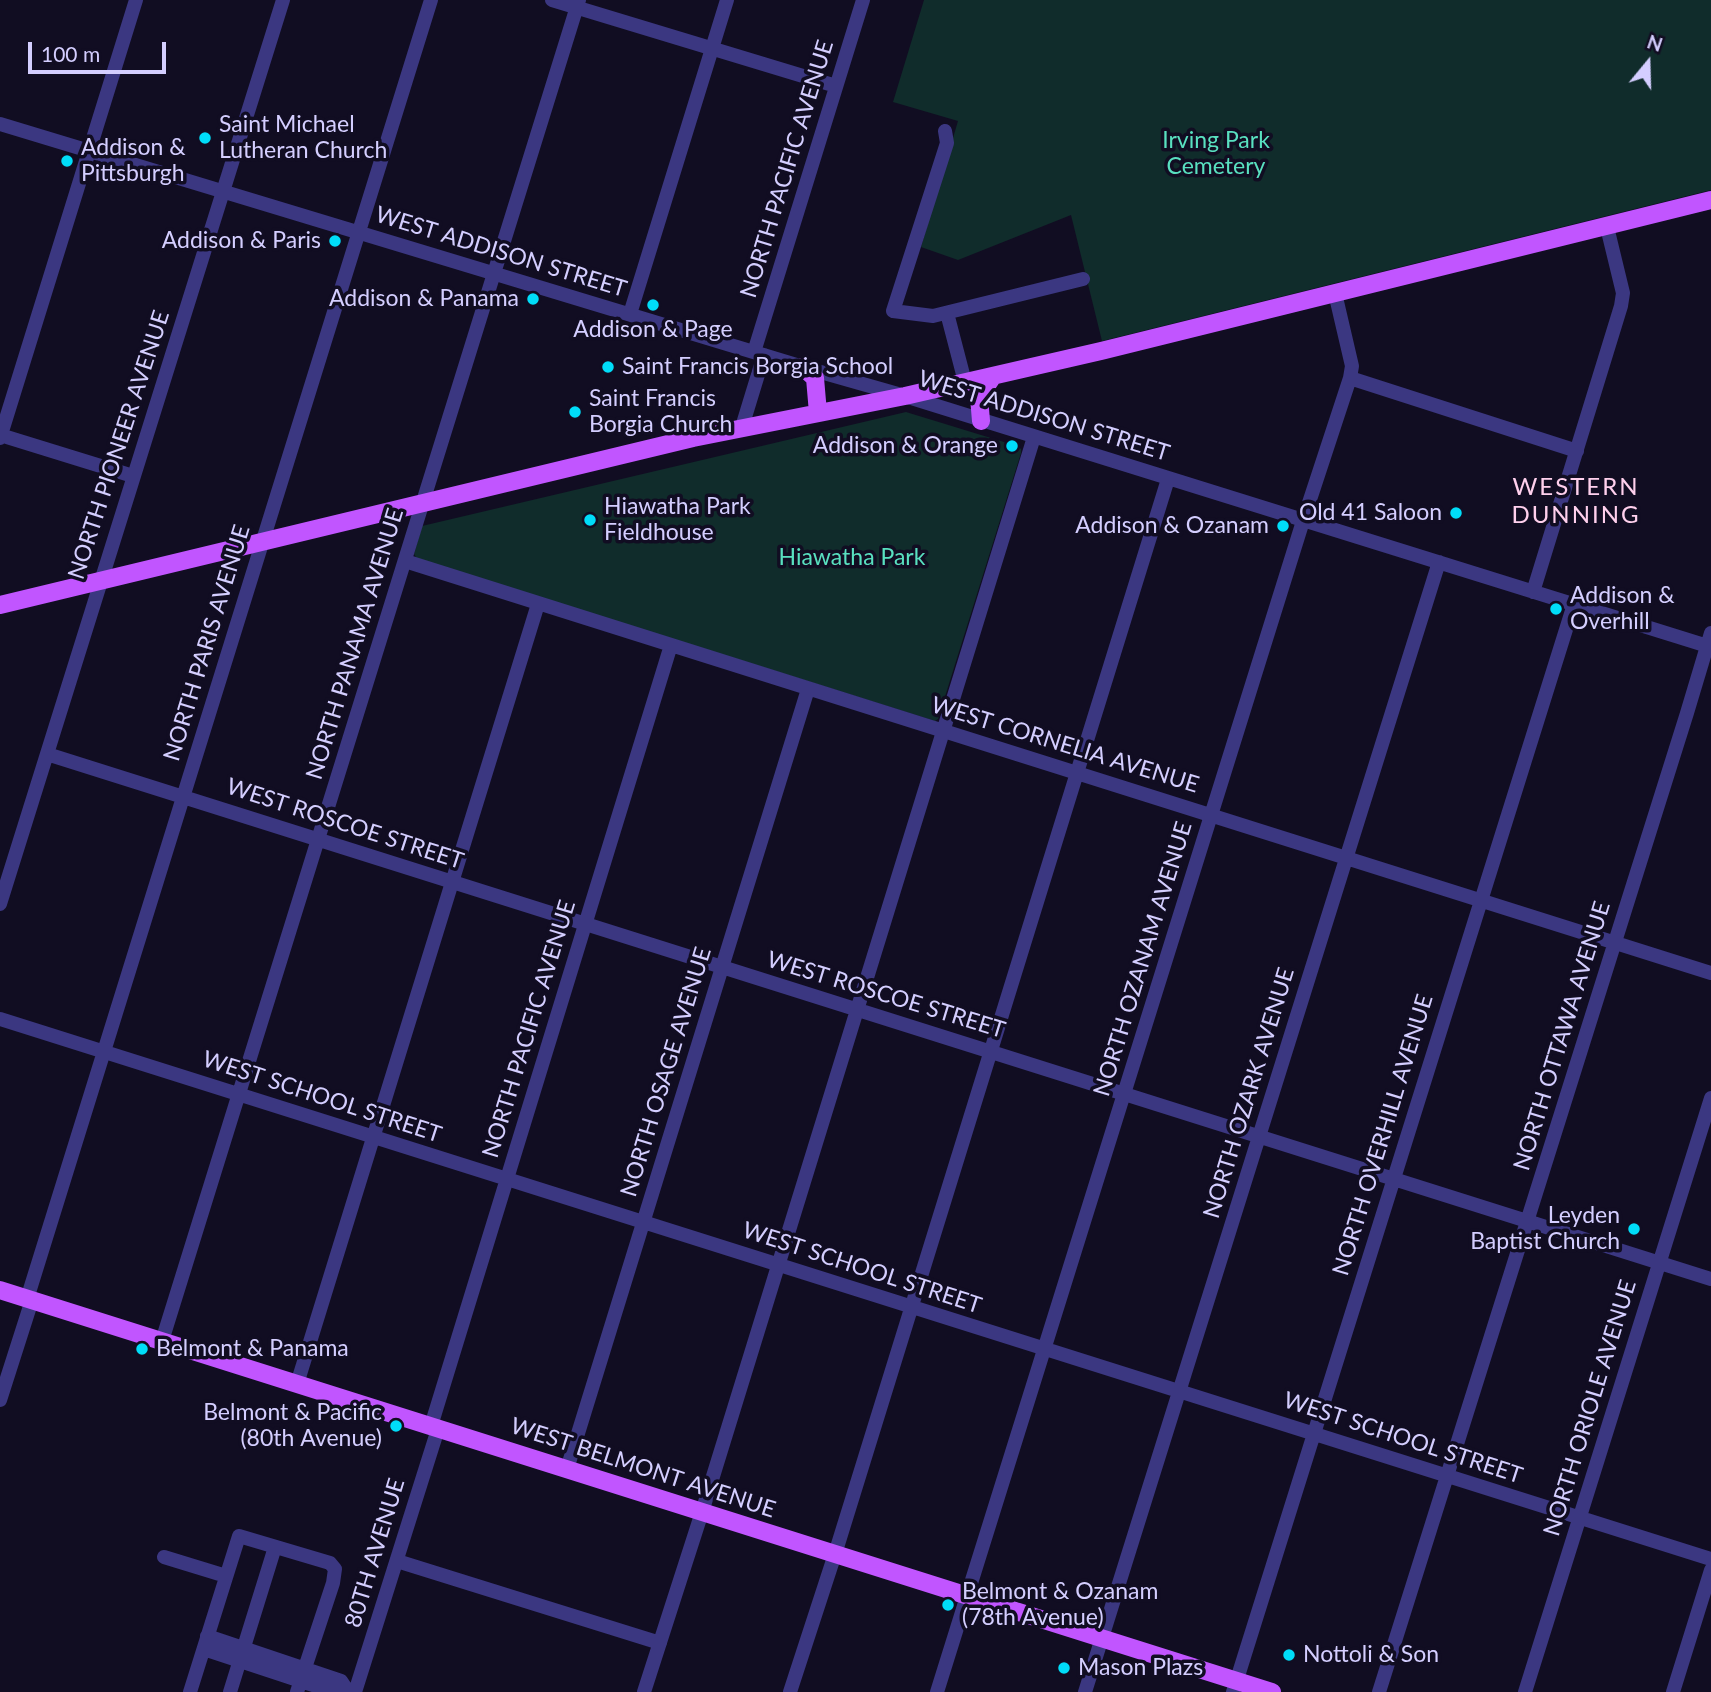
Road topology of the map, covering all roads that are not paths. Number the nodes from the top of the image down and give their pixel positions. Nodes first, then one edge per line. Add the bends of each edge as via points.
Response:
1 (136, 0) edge
2 (283, 0) edge
3 (431, 0) edge
4 (552, 0) edge
5 (727, 0) edge
6 (863, 0) edge
7 (578, 4) edge
8 (712, 48) junction
9 (836, 86) junction
10 (0, 124) edge
11 (945, 131) dead end
12 (89, 151) junction
13 (223, 192) junction
14 (1711, 200) edge
15 (1607, 227) junction
16 (359, 233) junction
17 (494, 274) junction
18 (1083, 279) dead end
19 (1335, 293) junction
20 (947, 313) junction
21 (630, 314) junction
22 (759, 354) junction
23 (803, 367) junction
24 (993, 376) junction
25 (1350, 379) junction
26 (965, 382) junction
27 (905, 396) junction
28 (818, 413) junction
29 (981, 421) junction
30 (742, 427) junction
31 (0, 436) edge
32 (1034, 437) junction
33 (1577, 451) junction
34 (133, 476) junction
35 (1168, 479) junction
36 (423, 504) junction
37 (1303, 521) junction
38 (262, 543) junction
39 (405, 561) junction
40 (1439, 562) junction
41 (100, 582) junction
42 (1533, 592) junction
43 (538, 604) junction
44 (1574, 604) junction
45 (0, 605) edge
46 (1710, 642) edge
47 (671, 645) junction
48 (808, 688) junction
49 (943, 731) junction
50 (47, 754) junction
51 (1077, 773) junction
52 (183, 797) junction
53 (1212, 816) junction
54 (318, 840) junction
55 (1346, 858) junction
56 (452, 882) junction
57 (1480, 900) junction
58 (0, 904) edge
59 (585, 924) junction
60 (1615, 943) junction
61 (722, 967) junction
62 (1711, 973) edge
63 (857, 1010) junction
64 (0, 1019) edge
65 (104, 1052) junction
66 (991, 1052) junction
67 (239, 1094) junction
68 (1125, 1094) junction
69 (1711, 1098) edge
70 (1259, 1136) junction
71 (373, 1137) junction
72 (506, 1179) junction
73 (1393, 1179) junction
74 (1527, 1221) junction
75 (644, 1223) junction
76 (1660, 1263) junction
77 (778, 1265) junction
78 (1711, 1279) edge
79 (0, 1290) edge
80 (29, 1299) junction
81 (912, 1307) junction
82 (162, 1341) junction
83 (1046, 1349) junction
84 (297, 1384) junction
85 (1179, 1391) junction
86 (0, 1400) edge
87 (435, 1427) junction
88 (1313, 1434) junction
89 (567, 1469) junction
90 (1447, 1476) junction
91 (702, 1512) junction
92 (1580, 1518) junction
93 (275, 1547) junction
94 (835, 1554) junction
95 (164, 1557) dead end
96 (1711, 1559) edge
97 (397, 1560) junction
98 (1711, 1570) edge
99 (226, 1576) junction
100 (968, 1596) junction
101 (1101, 1638) junction
102 (205, 1642) junction
103 (660, 1643) junction
104 (242, 1655) junction
105 (301, 1680) edge
106 (1234, 1686) edge
107 (190, 1692) edge
108 (230, 1692) edge
109 (346, 1692) edge
110 (644, 1692) edge
111 (790, 1692) edge
112 (937, 1692) edge
113 (1085, 1692) edge
114 (1272, 1692) edge
115 (1379, 1692) edge
116 (1525, 1692) edge
117 (1673, 1692) edge

1 - 12 street
2 - 13 street, NORTH PIONEER AVENUE
3 - 16 street, NORTH PARIS AVENUE
4 - 7 street
5 - 8 street
6 - 9 street, NORTH PACIFIC AVENUE
7 - 8 street
7 - 17 street, NORTH PANAMA AVENUE
8 - 9 street
8 - 21 street
9 - 22 street, NORTH PACIFIC AVENUE
10 - 12 street, WEST ADDISON STREET
11 - 20 street via 947,143 893,311 933,316
12 - 13 street, WEST ADDISON STREET
12 - 31 street
13 - 16 street, WEST ADDISON STREET
13 - 34 street, NORTH PIONEER AVENUE
14 - 15 main road
15 - 19 main road
15 - 33 street via 1623,293
16 - 17 street, WEST ADDISON STREET
16 - 38 street, NORTH PARIS AVENUE
17 - 21 street, WEST ADDISON STREET
17 - 36 street, NORTH PANAMA AVENUE
18 - 20 street
19 - 24 main road
19 - 25 street, NORTH OZANAM AVENUE via 1352,366
20 - 26 street
21 - 22 street, WEST ADDISON STREET
22 - 23 street, WEST ADDISON STREET
22 - 30 street, NORTH PACIFIC AVENUE
23 - 27 street, WEST ADDISON STREET
23 - 28 main road via 815,379
24 - 26 main road
24 - 29 main road via 979,397
25 - 33 street
25 - 37 street, NORTH OZANAM AVENUE
26 - 27 main road
27 - 28 main road
27 - 29 street, WEST ADDISON STREET
28 - 30 main road
29 - 32 street, WEST ADDISON STREET
30 - 36 main road
31 - 34 street
32 - 35 street, WEST ADDISON STREET
32 - 49 street
33 - 42 street
34 - 41 street, NORTH PIONEER AVENUE
35 - 37 street, WEST ADDISON STREET
35 - 51 street
36 - 38 main road
36 - 39 street, NORTH PANAMA AVENUE
37 - 40 street, WEST ADDISON STREET
37 - 53 street, NORTH OZANAM AVENUE
38 - 41 main road
38 - 52 street, NORTH PARIS AVENUE
39 - 43 street, WEST CORNELIA AVENUE
39 - 54 street, NORTH PANAMA AVENUE
40 - 42 street, WEST ADDISON STREET
40 - 55 street, NORTH OZARK AVENUE
41 - 45 main road
41 - 50 street, NORTH PIONEER AVENUE
42 - 44 street, WEST ADDISON STREET
43 - 47 street, WEST CORNELIA AVENUE
43 - 56 street
44 - 46 street, WEST ADDISON STREET
44 - 57 street, NORTH OVERHILL AVENUE
46 - 60 street, NORTH OTTAWA AVENUE
47 - 48 street, WEST CORNELIA AVENUE
47 - 59 street, NORTH PACIFIC AVENUE
48 - 49 street, WEST CORNELIA AVENUE
48 - 61 street, NORTH OSAGE AVENUE
49 - 51 street, WEST CORNELIA AVENUE
49 - 63 street
50 - 52 street, WEST ROSCOE STREET
50 - 58 street, NORTH PIONEER AVENUE
51 - 53 street, WEST CORNELIA AVENUE
51 - 66 street
52 - 54 street, WEST ROSCOE STREET
52 - 65 street, NORTH PARIS AVENUE
53 - 55 street, WEST CORNELIA AVENUE
53 - 68 street, NORTH OZANAM AVENUE
54 - 56 street, WEST ROSCOE STREET
54 - 67 street, NORTH PANAMA AVENUE
55 - 57 street, WEST CORNELIA AVENUE
55 - 70 street, NORTH OZARK AVENUE
56 - 59 street, WEST ROSCOE STREET
56 - 71 street
57 - 60 street, WEST CORNELIA AVENUE
57 - 73 street, NORTH OVERHILL AVENUE
59 - 61 street, WEST ROSCOE STREET
59 - 72 street, NORTH PACIFIC AVENUE
60 - 62 street, WEST CORNELIA AVENUE
60 - 74 street, NORTH OTTAWA AVENUE
61 - 63 street, WEST ROSCOE STREET
61 - 75 street, NORTH OSAGE AVENUE
63 - 66 street, WEST ROSCOE STREET
63 - 77 street
64 - 65 street, WEST SCHOOL STREET
65 - 67 street, WEST SCHOOL STREET
65 - 80 street, NORTH PARIS AVENUE
66 - 68 street, WEST ROSCOE STREET
66 - 81 street
67 - 71 street, WEST SCHOOL STREET
67 - 82 street, NORTH PANAMA AVENUE
68 - 70 street, WEST ROSCOE STREET
68 - 83 street, NORTH OZANAM AVENUE
69 - 76 street, NORTH ORIOLE AVENUE
70 - 73 street, WEST ROSCOE STREET
70 - 85 street, NORTH OZARK AVENUE
71 - 72 street, WEST SCHOOL STREET
71 - 84 street
72 - 75 street, WEST SCHOOL STREET
72 - 87 street, NORTH PACIFIC AVENUE
73 - 74 street, WEST ROSCOE STREET
73 - 88 street, NORTH OVERHILL AVENUE
74 - 76 street, WEST ROSCOE STREET
74 - 90 street, NORTH OTTAWA AVENUE
75 - 77 street, WEST SCHOOL STREET
75 - 89 street, NORTH OSAGE AVENUE
76 - 78 street, WEST ROSCOE STREET
76 - 92 street, NORTH ORIOLE AVENUE
77 - 81 street, WEST SCHOOL STREET
77 - 91 street
79 - 80 main road, WEST BELMONT AVENUE
80 - 82 main road, WEST BELMONT AVENUE
80 - 86 street, NORTH PARIS AVENUE
81 - 83 street, WEST SCHOOL STREET
81 - 94 street
82 - 84 main road, WEST BELMONT AVENUE
83 - 85 street, WEST SCHOOL STREET
83 - 100 street, NORTH OZANAM AVENUE
84 - 87 main road, WEST BELMONT AVENUE
85 - 88 street, WEST SCHOOL STREET
85 - 101 street, NORTH OZARK AVENUE
87 - 89 main road, WEST BELMONT AVENUE
87 - 97 street, 80TH AVENUE
88 - 90 street, WEST SCHOOL STREET
88 - 106 street, NORTH OVERHILL AVENUE
89 - 91 main road, WEST BELMONT AVENUE
90 - 92 street, WEST SCHOOL STREET
90 - 115 street, NORTH OTTAWA AVENUE
91 - 94 main road, WEST BELMONT AVENUE
91 - 103 street
92 - 96 street, WEST SCHOOL STREET
92 - 116 street, NORTH ORIOLE AVENUE
93 - 99 street via 239,1536
93 - 104 street
93 - 105 street via 330,1563 335,1569
94 - 100 main road, WEST BELMONT AVENUE
94 - 111 street
95 - 99 street
97 - 103 street
97 - 109 street, 80TH AVENUE
98 - 117 street
99 - 102 street
100 - 101 main road, WEST BELMONT AVENUE
100 - 112 street, NORTH OZANAM AVENUE
101 - 106 main road, WEST BELMONT AVENUE
101 - 113 street, NORTH OZARK AVENUE
102 - 104 street
102 - 107 street
103 - 110 street
104 - 105 street
104 - 108 street
105 - 109 street via 341,1681
106 - 114 main road, WEST BELMONT AVENUE

